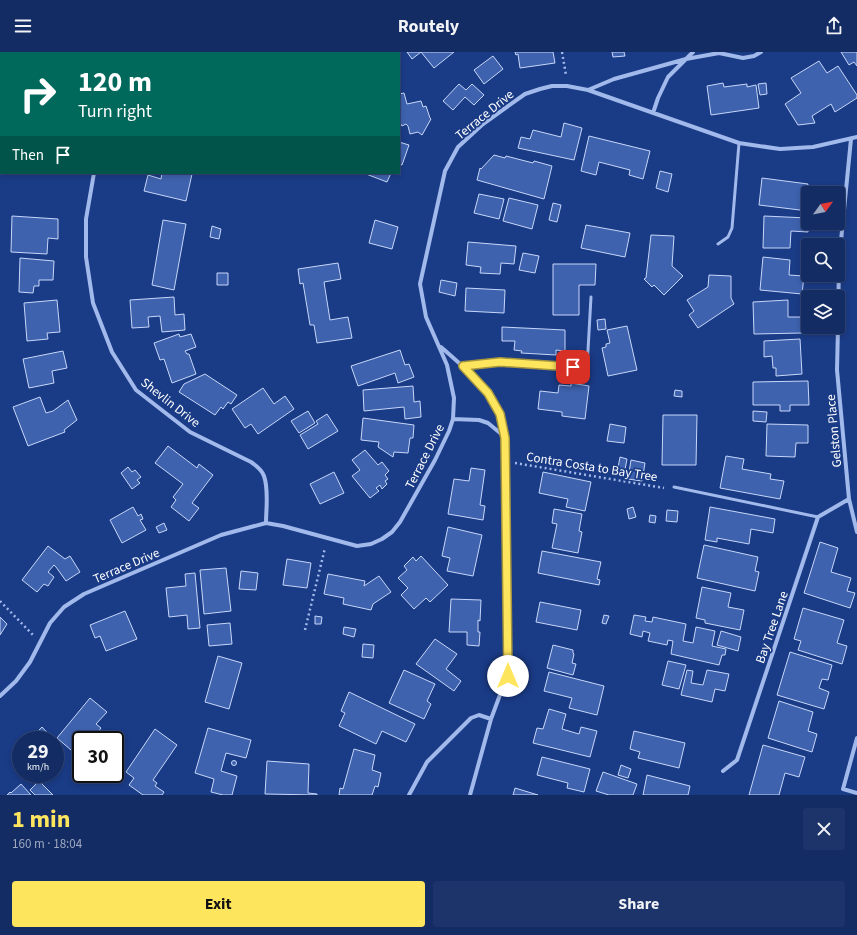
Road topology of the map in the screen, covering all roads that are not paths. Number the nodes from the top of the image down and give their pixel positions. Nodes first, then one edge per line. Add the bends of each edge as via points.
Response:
1 (693, 52) edge
2 (761, 52) edge
3 (686, 59) junction
4 (588, 90) junction
5 (653, 113) junction
6 (857, 137) edge
7 (851, 139) junction
8 (739, 143) junction
9 (94, 174) edge
10 (718, 244) dead end
11 (839, 290) edge
12 (591, 298) dead end
13 (838, 334) edge
14 (439, 346) junction
15 (463, 366) junction
16 (453, 419) junction
17 (505, 438) junction
18 (674, 487) road end
19 (849, 499) junction
20 (818, 517) junction
21 (266, 523) junction
22 (857, 532) edge
23 (0, 696) edge
24 (491, 719) junction
25 (857, 738) edge
26 (723, 771) dead end
27 (857, 793) edge
28 (409, 795) edge
29 (470, 795) edge

1 - 3 street
2 - 3 street via 743,58 719,53
3 - 4 street via 614,79
3 - 5 street via 668,77
4 - 5 street, Terrace Drive
4 - 14 street, Terrace Drive via 552,86 525,94 483,124 458,147 445,171 420,284 426,317
5 - 8 street, Terrace Drive
6 - 7 street, Terrace Drive
7 - 8 street, Terrace Drive via 813,147 780,149
7 - 11 street, Gelston Place
8 - 10 lane via 732,228 728,237
9 - 21 street, Shevlin Drive via 86,219 86,257 93,303 112,352 136,390 190,432 258,467 264,475 266,485
12 - 15 lane via 587,368 500,362
13 - 19 street, Gelston Place via 838,370
14 - 15 street
14 - 16 street, Terrace Drive via 448,365 452,383
15 - 17 street via 488,393 500,414
16 - 17 street via 488,423
16 - 21 street, Terrace Drive via 435,460 400,522 382,539 357,546
17 - 24 street via 508,676
18 - 20 lane
19 - 20 street
19 - 22 street, Gelston Place
20 - 26 street, Bay Tree Lane via 737,760
21 - 23 street, Terrace Drive via 221,535 84,594 64,607 50,623 30,662 16,681
24 - 28 street via 479,715 471,718 427,762
24 - 29 street
25 - 27 street via 843,789

